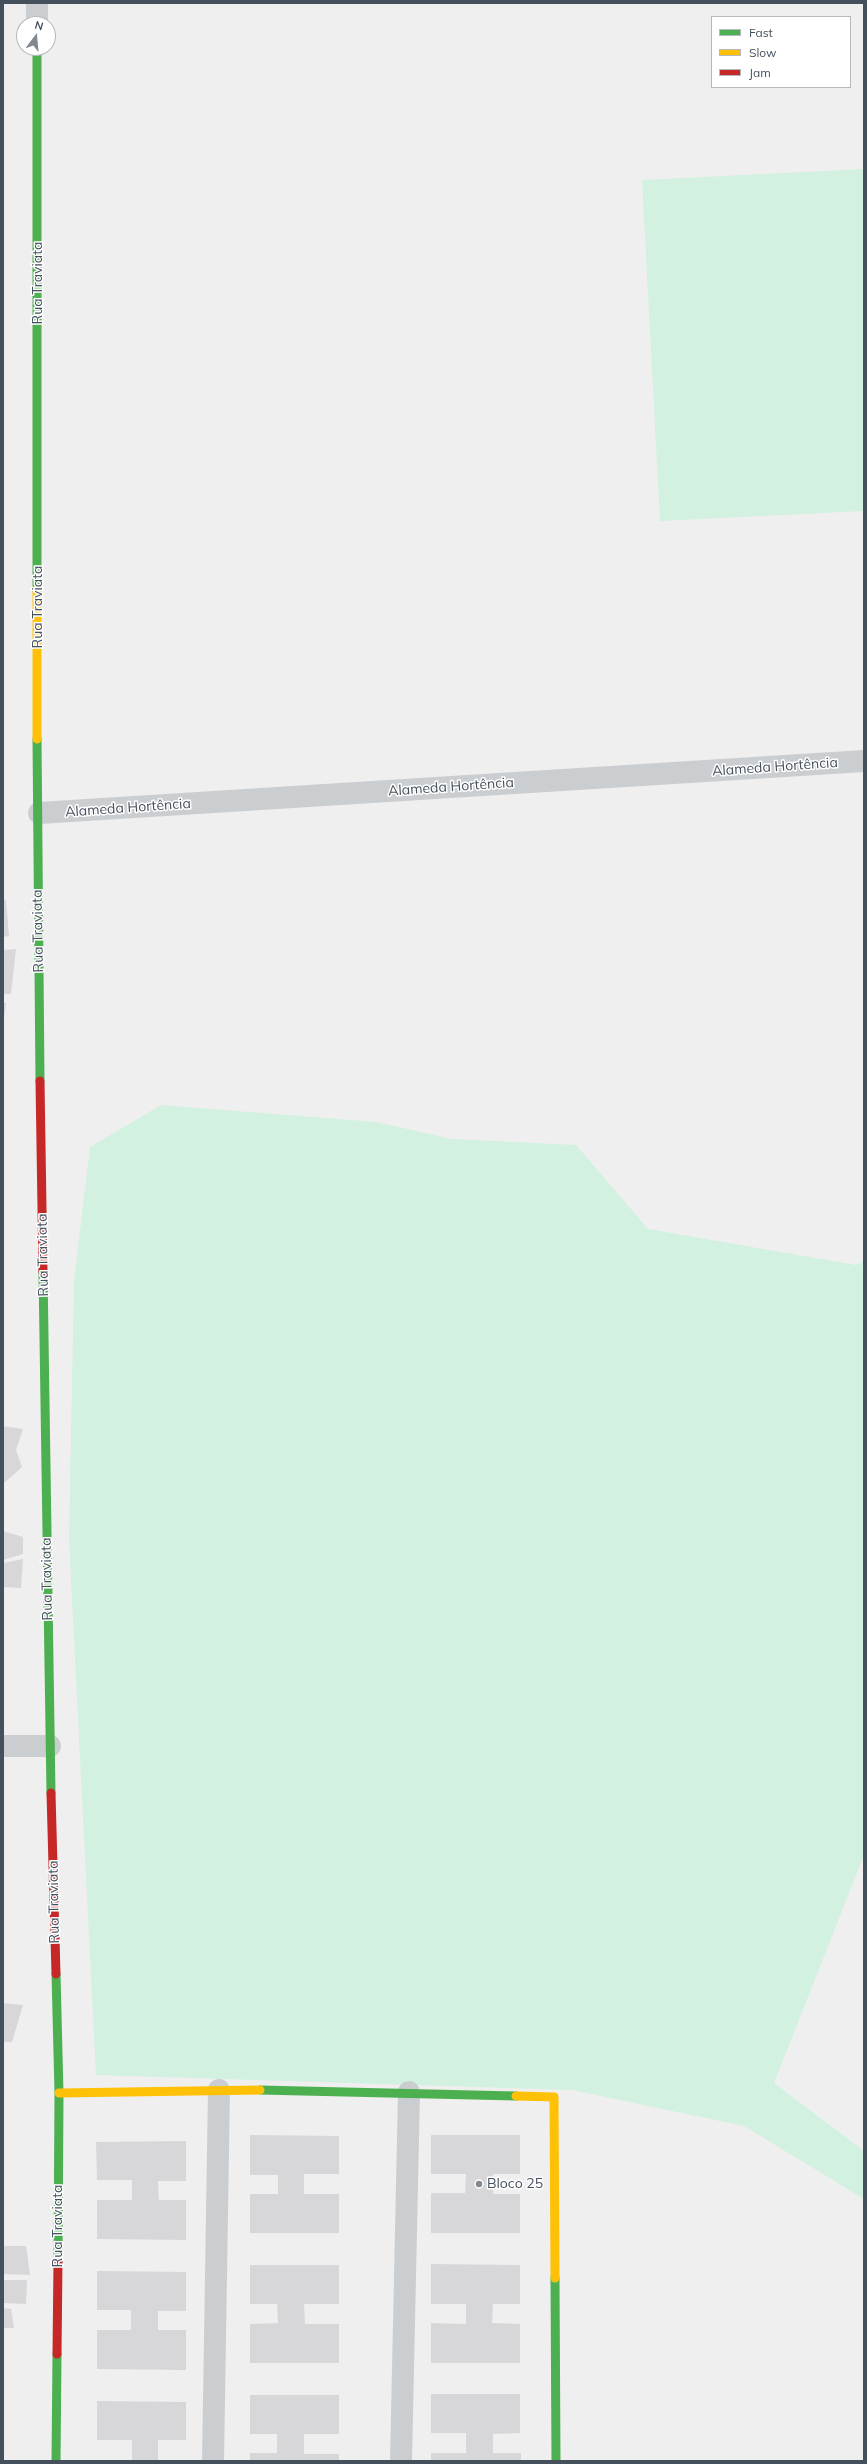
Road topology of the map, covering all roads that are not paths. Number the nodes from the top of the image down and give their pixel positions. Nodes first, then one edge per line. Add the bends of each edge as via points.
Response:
1 (37, 3) edge
2 (37, 16) edge
3 (37, 56) edge
4 (864, 761) edge
5 (38, 813) junction
6 (3, 1746) edge
7 (50, 1746) junction
8 (219, 2090) junction
9 (409, 2092) junction
10 (59, 2093) junction
11 (56, 2461) edge
12 (213, 2461) edge
13 (401, 2461) edge
14 (556, 2461) edge

1 - 2 street
3 - 5 street, Rua Traviata
4 - 5 street, Alameda Hortência
5 - 7 street, Rua Traviata
6 - 7 street
7 - 10 street, Rua Traviata
8 - 9 street
8 - 10 street
8 - 12 street
9 - 13 street
9 - 14 street via 554,2097
10 - 11 street, Rua Traviata

